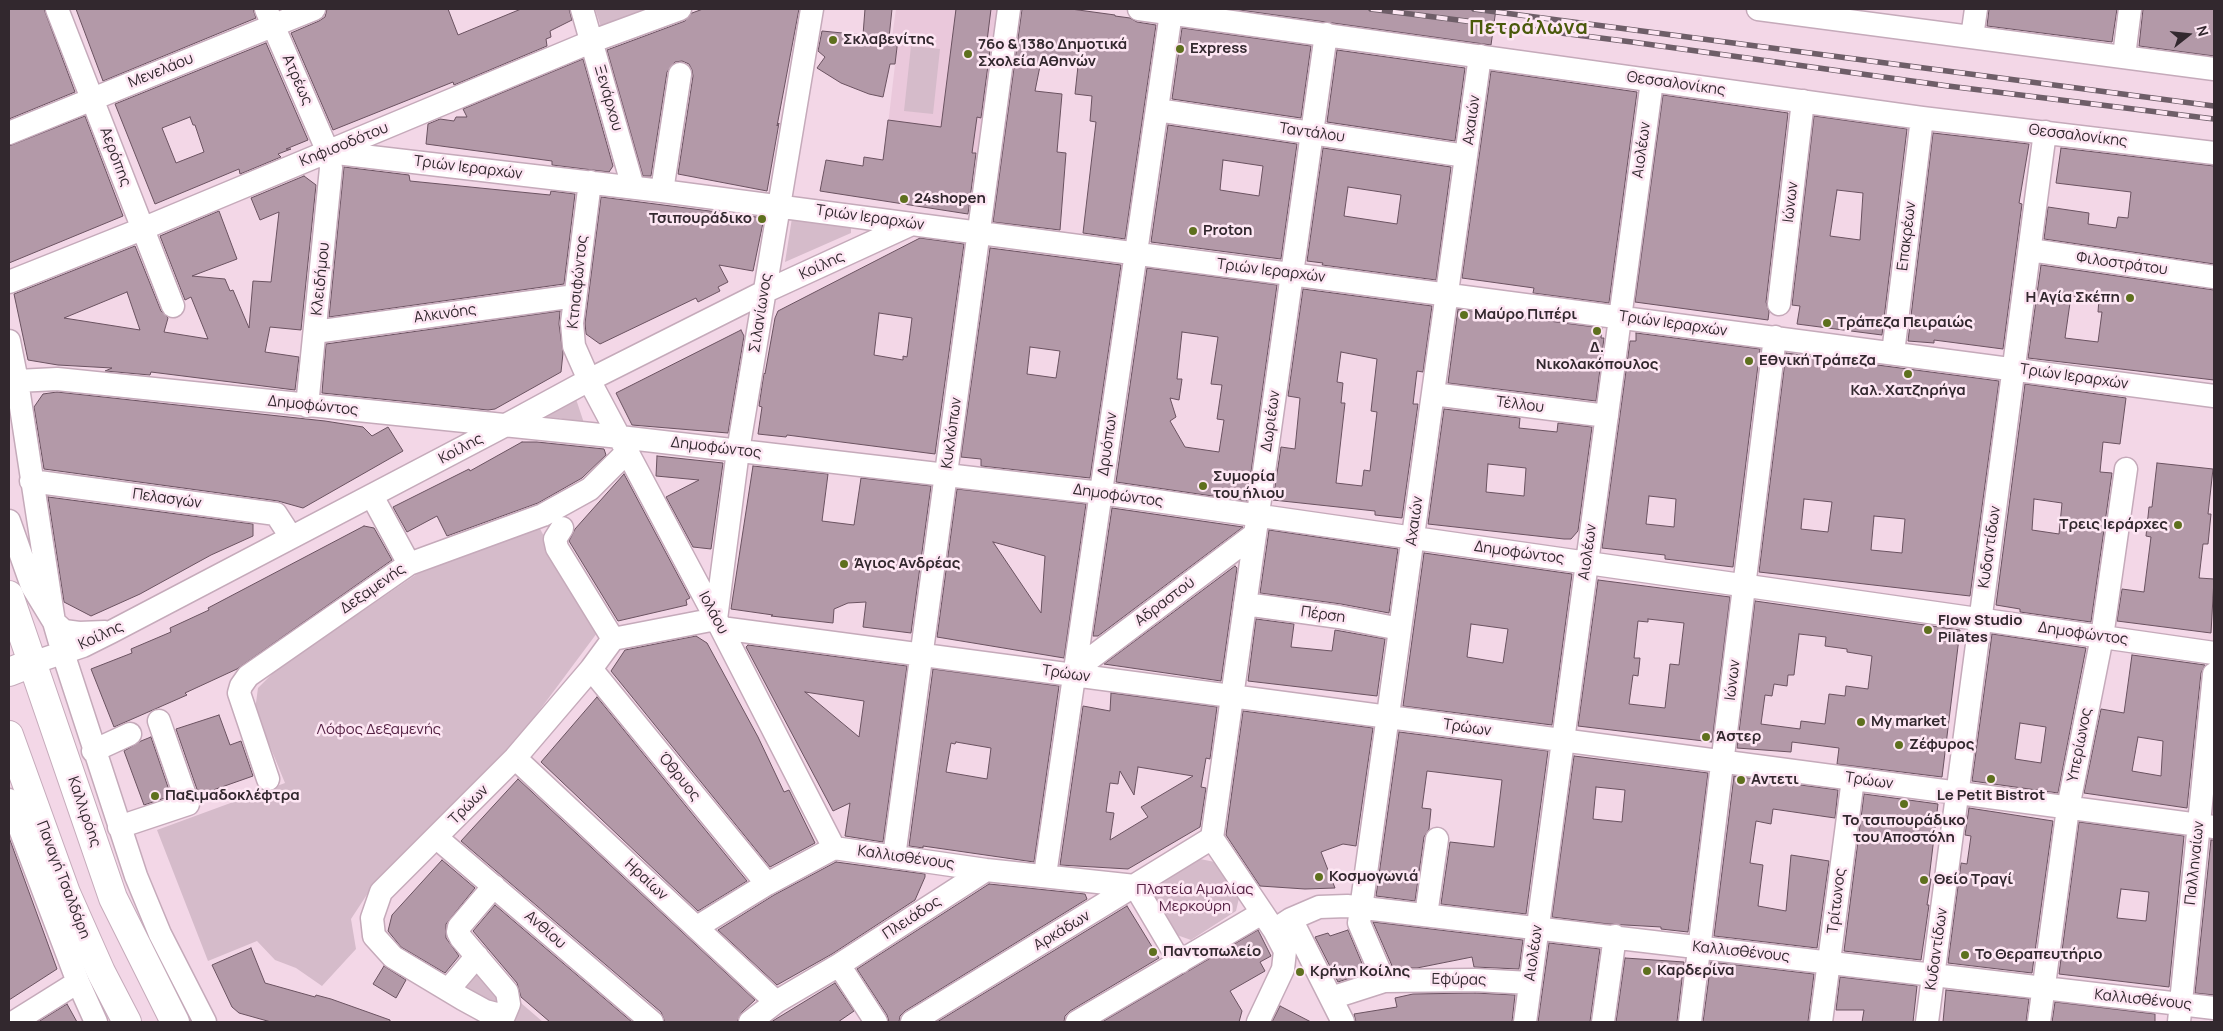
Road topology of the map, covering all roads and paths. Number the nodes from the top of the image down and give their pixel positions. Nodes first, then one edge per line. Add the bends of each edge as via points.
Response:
1 (57, 9) edge
2 (314, 9) edge
3 (582, 9) edge
4 (680, 9) edge
5 (812, 9) edge
6 (1009, 9) edge
7 (1139, 9) edge
8 (1758, 9) edge
9 (1976, 9) edge
10 (2130, 9) edge
11 (1811, 12) edge
12 (1172, 13) junction
13 (269, 17) edge
14 (1326, 34) junction
15 (1972, 37) junction
16 (592, 42) junction
17 (1480, 56) junction
18 (2124, 56) junction
19 (2214, 69) edge
20 (680, 74) dead end
21 (1652, 81) junction
22 (92, 99) junction
23 (1803, 101) junction
24 (1158, 110) junction
25 (1922, 118) junction
26 (2045, 132) junction
27 (9, 133) edge
28 (1312, 133) junction
29 (328, 152) junction
30 (2214, 153) edge
31 (1466, 156) junction
32 (590, 182) junction
33 (634, 187) junction
34 (662, 191) junction
35 (779, 206) junction
36 (912, 224) junction
37 (142, 229) junction
38 (978, 233) junction
39 (2030, 250) junction
40 (1136, 253) junction
41 (1292, 274) junction
42 (2214, 277) edge
43 (9, 282) edge
44 (764, 292) junction
45 (1447, 294) junction
46 (575, 296) junction
47 (1779, 304) dead end
48 (173, 306) dead end
49 (1620, 317) junction
50 (315, 332) junction
51 (1775, 338) junction
52 (9, 341) edge
53 (1893, 353) junction
54 (2014, 369) junction
55 (588, 380) junction
56 (17, 381) junction
57 (1433, 394) junction
58 (2214, 396) edge
59 (307, 406) junction
60 (1607, 416) junction
61 (504, 426) junction
62 (624, 444) junction
63 (738, 451) junction
64 (2126, 469) dead end
65 (946, 475) junction
66 (31, 481) junction
67 (1101, 493) junction
68 (372, 496) junction
69 (9, 521) edge
70 (1257, 524) junction
71 (562, 528) dead end
72 (291, 537) junction
73 (1413, 538) junction
74 (1587, 563) junction
75 (409, 564) junction
76 (1744, 586) junction
77 (9, 595) edge
78 (1245, 604) junction
79 (1981, 620) junction
80 (54, 622) junction
81 (718, 623) junction
82 (1400, 629) junction
83 (111, 632) junction
84 (2102, 637) junction
85 (613, 639) junction
86 (62, 653) junction
87 (2214, 653) edge
88 (921, 655) junction
89 (20, 667) edge
90 (591, 669) junction
91 (1074, 672) junction
92 (2214, 674) edge
93 (1232, 696) junction
94 (1388, 717) junction
95 (159, 721) dead end
96 (130, 734) dead end
97 (9, 735) edge
98 (1563, 740) junction
99 (93, 751) junction
100 (515, 758) junction
101 (1723, 761) junction
102 (268, 779) dead end
103 (1852, 779) junction
104 (1958, 793) junction
105 (9, 800) edge
106 (2068, 808) junction
107 (2206, 826) edge
108 (119, 827) junction
109 (437, 838) junction
110 (1212, 838) junction
111 (1437, 839) dead end
112 (834, 848) junction
113 (894, 857) junction
114 (986, 870) junction
115 (1045, 875) junction
116 (767, 884) junction
117 (494, 886) junction
118 (1136, 886) junction
119 (1361, 908) junction
120 (1426, 915) junction
121 (1276, 921) junction
122 (697, 927) junction
123 (1538, 929) junction
124 (1614, 936) junction
125 (1699, 948) junction
126 (477, 956) junction
127 (1829, 961) junction
128 (1180, 962) junction
129 (839, 966) junction
130 (1933, 974) junction
131 (1384, 981) junction
132 (78, 982) junction
133 (1530, 984) junction
134 (2042, 988) junction
135 (448, 990) junction
136 (1331, 998) junction
137 (776, 1002) junction
138 (2214, 1008) edge
139 (2180, 1013) edge
140 (14, 1022) edge
141 (96, 1022) edge
142 (127, 1022) edge
143 (175, 1022) edge
144 (205, 1022) edge
145 (652, 1022) edge
146 (750, 1022) edge
147 (876, 1022) edge
148 (912, 1022) edge
149 (1077, 1022) edge
150 (1258, 1022) edge
151 (1343, 1022) edge
152 (1525, 1022) edge
153 (1603, 1022) edge
154 (1690, 1022) edge
155 (1821, 1022) edge
156 (1927, 1022) edge
157 (2038, 1022) edge

1 - 22 street, Αερόπης
2 - 13 street, Μενελάου
3 - 16 street, Ξενάρχου
4 - 16 street, Κηφισοδότου
5 - 35 street, Σιλανίωνος
6 - 38 street, Κυκλώπων
7 - 12 street, Θεσσαλονίκης
8 - 11 street
9 - 15 street
10 - 18 street
11 - 15 street
12 - 14 street, Θεσσαλονίκης
12 - 24 street, Δρυόπων
13 - 22 street, Μενελάου
13 - 29 street, Ατρέως
14 - 17 street, Θεσσαλονίκης
14 - 28 street, Δωριέων
15 - 18 street
16 - 29 street, Κηφισοδότου
16 - 33 street, Ξενάρχου
17 - 21 street, Θεσσαλονίκης
17 - 31 street, Αχαιών
18 - 19 street
20 - 34 street
21 - 23 street, Θεσσαλονίκης
21 - 49 street, Αιολέων
22 - 27 street, Μενελάου
22 - 37 street, Αερόπης
23 - 25 street, Θεσσαλονίκης
23 - 47 street, Ιώνων
24 - 28 street, Ταντάλου
24 - 40 street, Δρυόπων
25 - 26 street, Θεσσαλονίκης
25 - 53 street, Επακρέων
26 - 30 street, Θεσσαλονίκης
26 - 39 street, Κυδαντίδων
28 - 31 street, Ταντάλου
28 - 41 street, Δωριέων
29 - 32 street, Τριών Ιεραρχών
29 - 37 street, Κηφισοδότου
29 - 50 street, Κλειδήμου via 330,193
31 - 45 street, Αχαιών
32 - 33 street, Τριών Ιεραρχών
32 - 46 street, Κτησιφώντος
33 - 34 street, Τριών Ιεραρχών
34 - 35 street, Τριών Ιεραρχών
35 - 36 street, Τριών Ιεραρχών
35 - 44 street, Σιλανίωνος
36 - 38 street, Τριών Ιεραρχών
36 - 44 street, Κοίλης
37 - 43 street, Κηφισοδότου
37 - 48 street, Αερόπης
38 - 40 street, Τριών Ιεραρχών
38 - 65 street, Κυκλώπων
39 - 42 street, Φιλοστράτου
39 - 54 street, Κυδαντίδων
40 - 41 street, Τριών Ιεραρχών
40 - 67 street, Δρυόπων
41 - 45 street, Τριών Ιεραρχών
41 - 70 street, Δωριέων
44 - 55 street, Κοίλης
44 - 63 street, Σιλανίωνος
45 - 49 street, Τριών Ιεραρχών
45 - 57 street, Αχαιών
46 - 50 street, Αλκινόης
46 - 55 street, Κτησιφώντος via 574,346
49 - 51 street, Τριών Ιεραρχών
49 - 60 street, Αιολέων
50 - 59 street, Κλειδήμου
51 - 53 street, Τριών Ιεραρχών
51 - 76 street, Ιώνων
52 - 56 street, Καλλιρόης
53 - 54 street, Τριών Ιεραρχών
54 - 58 street, Τριών Ιεραρχών
54 - 79 street, Κυδαντίδων
55 - 61 street, Κοίλης
55 - 62 street, Ιολάου
56 - 59 street, Δημοφώντος via 57,378
56 - 66 street, Καλλιρόης
57 - 60 street, Τέλλου
57 - 73 street, Αχαιών
59 - 61 street, Δημοφώντος
60 - 74 street, Αιολέων
61 - 62 street, Δημοφώντος
61 - 68 street, Κοίλης
62 - 63 street, Δημοφώντος
62 - 75 street, Δεξαμενής via 590,489 543,515
62 - 81 street, Ιολάου
63 - 65 street, Δημοφώντος
63 - 81 street, Σιλανίωνος
64 - 84 street, Υπερίωνος
65 - 67 street, Δημοφώντος
65 - 88 street, Κυκλώπων
66 - 72 street, Πελασγών via 276,514
66 - 80 street, Καλλιρόης
67 - 70 street, Δημοφώντος
67 - 91 street, Δρυόπων
68 - 72 street, Κοίλης
68 - 75 street
69 - 80 street, Καλλιρόης via 32,586
70 - 73 street, Δημοφώντος
70 - 78 street, Δωριέων
70 - 91 street, Αδραστού
71 - 85 street via 555,538 557,548
72 - 83 street, Κοίλης
73 - 74 street, Δημοφώντος
73 - 82 street, Αχαιών
74 - 76 street, Δημοφώντος
74 - 98 street, Αιολέων
75 - 102 street, Δεξαμενής via 248,676 240,686 239,693
76 - 79 street, Δημοφώντος
76 - 101 street, Ιώνων
77 - 89 main road, Καλλιρόης
78 - 82 street, Πέρση
78 - 93 street, Δωριέων
79 - 84 street, Δημοφώντος
79 - 104 street, Κυδαντίδων
80 - 83 street via 64,631
80 - 86 street, Καλλιρόης
81 - 85 street, Τρώων
81 - 88 street, Τρώων
81 - 112 street, Ιολάου
82 - 94 street, Αχαιών
83 - 86 street, Κοίλης
84 - 87 street, Δημοφώντος
84 - 106 street, Υπερίωνος
85 - 90 street, Τρώων
86 - 89 street, Κοίλης
86 - 99 street, Καλλιρόης
88 - 91 street, Τρώων
88 - 113 street, Κυκλώπων
89 - 143 main road, Καλλιρόης via 113,898
90 - 100 street, Τρώων
90 - 116 street, Όθρυος
91 - 93 street, Τρώων
91 - 115 street, Δρυόπων
92 - 107 street, Παλληναίων
93 - 94 street, Τρώων
93 - 110 street, Δωριέων
94 - 98 street, Τρώων
94 - 119 street, Αχαιών
95 - 108 street via 188,804
96 - 99 street
97 - 142 main road, Παναγή Τσαλδάρη via 66,892
98 - 101 street, Τρώων
98 - 123 street, Αιολέων
99 - 108 street, Καλλιρόης
100 - 109 street, Τρώων
100 - 122 street, Ηραίων
101 - 103 street, Τρώων
101 - 125 street, Ιώνων
103 - 104 street, Τρώων
103 - 127 street, Τρίτωνος
104 - 106 street, Τρώων
104 - 130 street, Κυδαντίδων
105 - 132 street, Παναγή Τσαλδάρη
106 - 107 street, Τρώων
106 - 134 street, Υπερίωνος
107 - 139 street, Παλληναίων
108 - 144 street, Καλλιρόης via 160,934
109 - 117 street, Ανθίου
109 - 135 street, Τρώων via 381,892 372,918 374,936 393,957
110 - 118 street, Αρκάδων
110 - 121 street
111 - 120 street
112 - 113 street, Καλλισθένους
112 - 116 street
113 - 114 street, Καλλισθένους
114 - 115 street, Καλλισθένους
114 - 129 street, Πλειάδος
115 - 118 street, Καλλισθένους
116 - 122 street
117 - 126 street via 459,927 461,938
117 - 145 street, Ανθίου
118 - 128 street
118 - 148 street, Αρκάδων
119 - 120 street, Καλλισθένους
119 - 121 street, Καλλισθένους via 1319,907
119 - 131 street, Αχαιών via 1359,923
120 - 123 street, Καλλισθένους
121 - 128 street
121 - 136 street
121 - 150 street via 1285,951 1283,969
122 - 137 street, Ηραίων
123 - 124 street, Καλλισθένους
123 - 133 street, Αιολέων
124 - 125 street, Καλλισθένους
124 - 153 street
125 - 127 street, Καλλισθένους
125 - 154 street, Ιώνων
126 - 135 street
126 - 135 street, Τρώων via 507,992 509,1004 504,1016 485,1011
127 - 130 street, Καλλισθένους
127 - 155 street, Τρίτωνος
128 - 149 street
129 - 137 street, Πλειάδος
129 - 147 street
130 - 134 street, Καλλισθένους
130 - 156 street, Κυδαντίδων
131 - 133 street, Εφύρας via 1475,980
131 - 136 street, Εφύρας
132 - 140 street
132 - 141 street, Παναγή Τσαλδάρη
133 - 152 street, Αιολέων
134 - 139 street, Καλλισθένους
134 - 157 street, Υπερίωνος
136 - 151 street
137 - 146 street, Πλειάδος
138 - 139 street, Καλλισθένους

